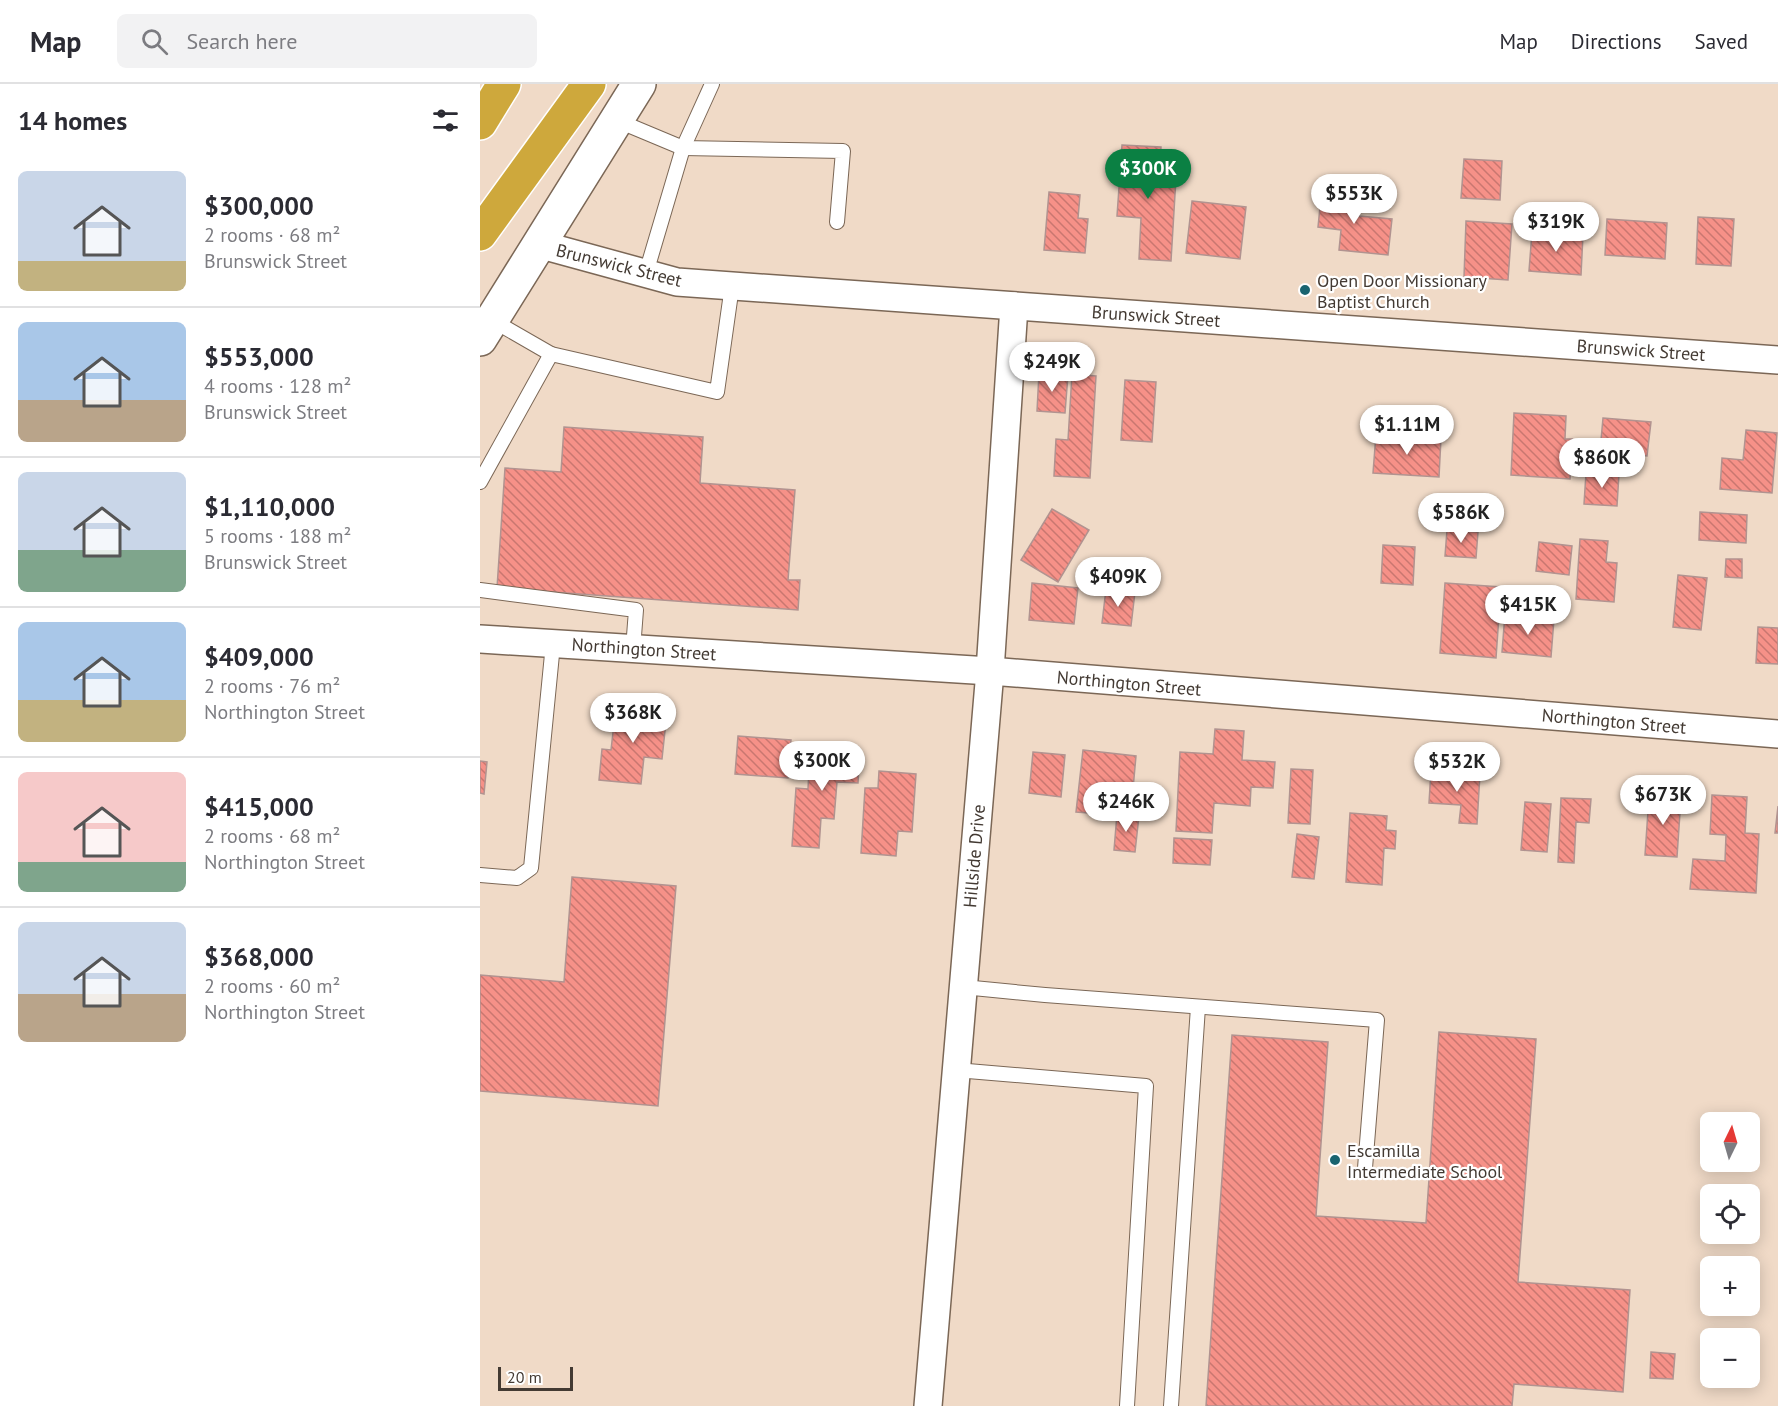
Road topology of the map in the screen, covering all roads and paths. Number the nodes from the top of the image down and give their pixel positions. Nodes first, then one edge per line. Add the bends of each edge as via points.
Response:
1 (504, 84) edge
2 (589, 84) edge
3 (639, 84) edge
4 (712, 84) edge
5 (616, 120) junction
6 (480, 123) edge
7 (683, 148) junction
8 (837, 222) dead end
9 (480, 234) edge
10 (538, 244) junction
11 (646, 273) junction
12 (732, 286) junction
13 (1014, 306) junction
14 (486, 330) edge
15 (551, 354) junction
16 (1778, 360) edge
17 (480, 450) edge
18 (493, 458) junction
19 (480, 482) edge
20 (480, 590) edge
21 (480, 639) edge
22 (554, 644) junction
23 (633, 649) junction
24 (990, 672) junction
25 (1778, 734) edge
26 (480, 875) edge
27 (963, 987) junction
28 (1198, 1007) junction
29 (957, 1070) junction
30 (1365, 1168) dead end
31 (928, 1406) edge
32 (1127, 1406) edge
33 (1170, 1406) edge

1 - 6 highway
2 - 9 highway
3 - 5 main road
4 - 7 lane
5 - 7 lane
5 - 10 main road
7 - 8 lane via 843,151
7 - 11 lane
10 - 11 street, Brunswick Street
10 - 14 main road
11 - 12 street, Brunswick Street via 677,282
12 - 13 street, Brunswick Street
12 - 15 lane via 717,392
13 - 16 street, Brunswick Street
13 - 24 street, Hillside Drive
14 - 15 lane
15 - 18 lane
17 - 18 lane
18 - 19 lane
20 - 23 lane via 636,610
21 - 22 street, Northington Street
22 - 23 street, Northington Street
22 - 26 lane via 531,868 517,878
23 - 24 street, Northington Street
24 - 25 street, Northington Street
24 - 27 street, Hillside Drive
27 - 28 lane
27 - 29 street, Hillside Drive
28 - 30 lane via 1377,1020
28 - 33 lane
29 - 31 street, Hillside Drive
29 - 32 lane via 1146,1086

